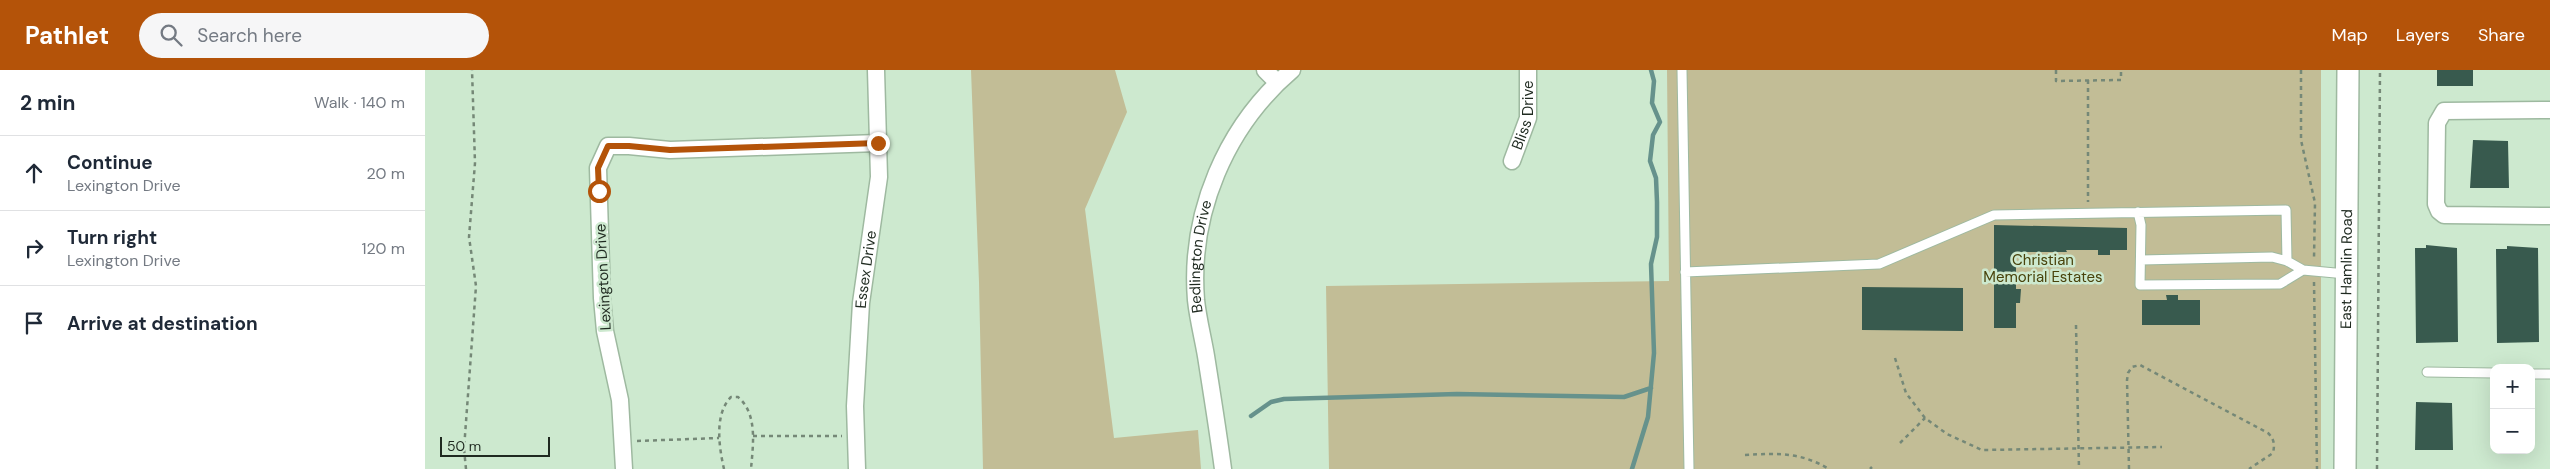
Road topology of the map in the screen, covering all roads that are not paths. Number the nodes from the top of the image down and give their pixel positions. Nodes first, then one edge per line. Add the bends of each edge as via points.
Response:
1 (876, 70) edge
2 (1265, 70) edge
3 (1292, 70) edge
4 (1528, 70) edge
5 (1682, 70) edge
6 (2348, 70) edge
7 (1277, 82) junction
8 (2550, 110) edge
9 (878, 143) junction
10 (1512, 160) dead end
11 (2138, 212) junction
12 (2550, 216) edge
13 (2141, 260) junction
14 (2287, 260) junction
15 (2303, 270) junction
16 (1685, 272) junction
17 (2346, 274) junction
18 (2427, 372) dead end
19 (2490, 374) edge
20 (2535, 374) edge
21 (2550, 374) edge
22 (624, 469) edge
23 (857, 469) edge
24 (1223, 469) edge
25 (1689, 469) edge
26 (2345, 469) edge

1 - 9 street, Essex Drive
2 - 7 street
3 - 7 street, Bedlington Drive
4 - 10 street, Bliss Drive via 1528,118
5 - 16 lane
6 - 17 street, East Hamlin Road
7 - 24 street, Bedlington Drive via 1237,130 1216,176 1200,230 1196,300
8 - 12 street via 2444,111 2437,123 2436,204 2444,215
9 - 22 street, Lexington Drive via 670,150 608,146 598,168 602,298 605,331 620,400
9 - 23 street, Essex Drive via 879,177 857,356
11 - 13 lane
11 - 14 lane via 2286,210
11 - 16 lane via 1994,215 1879,264
13 - 14 lane via 2273,257
13 - 15 lane via 2140,285 2280,284
14 - 15 lane
15 - 17 lane
16 - 25 lane
17 - 26 street, East Hamlin Road
18 - 19 lane
20 - 21 lane

